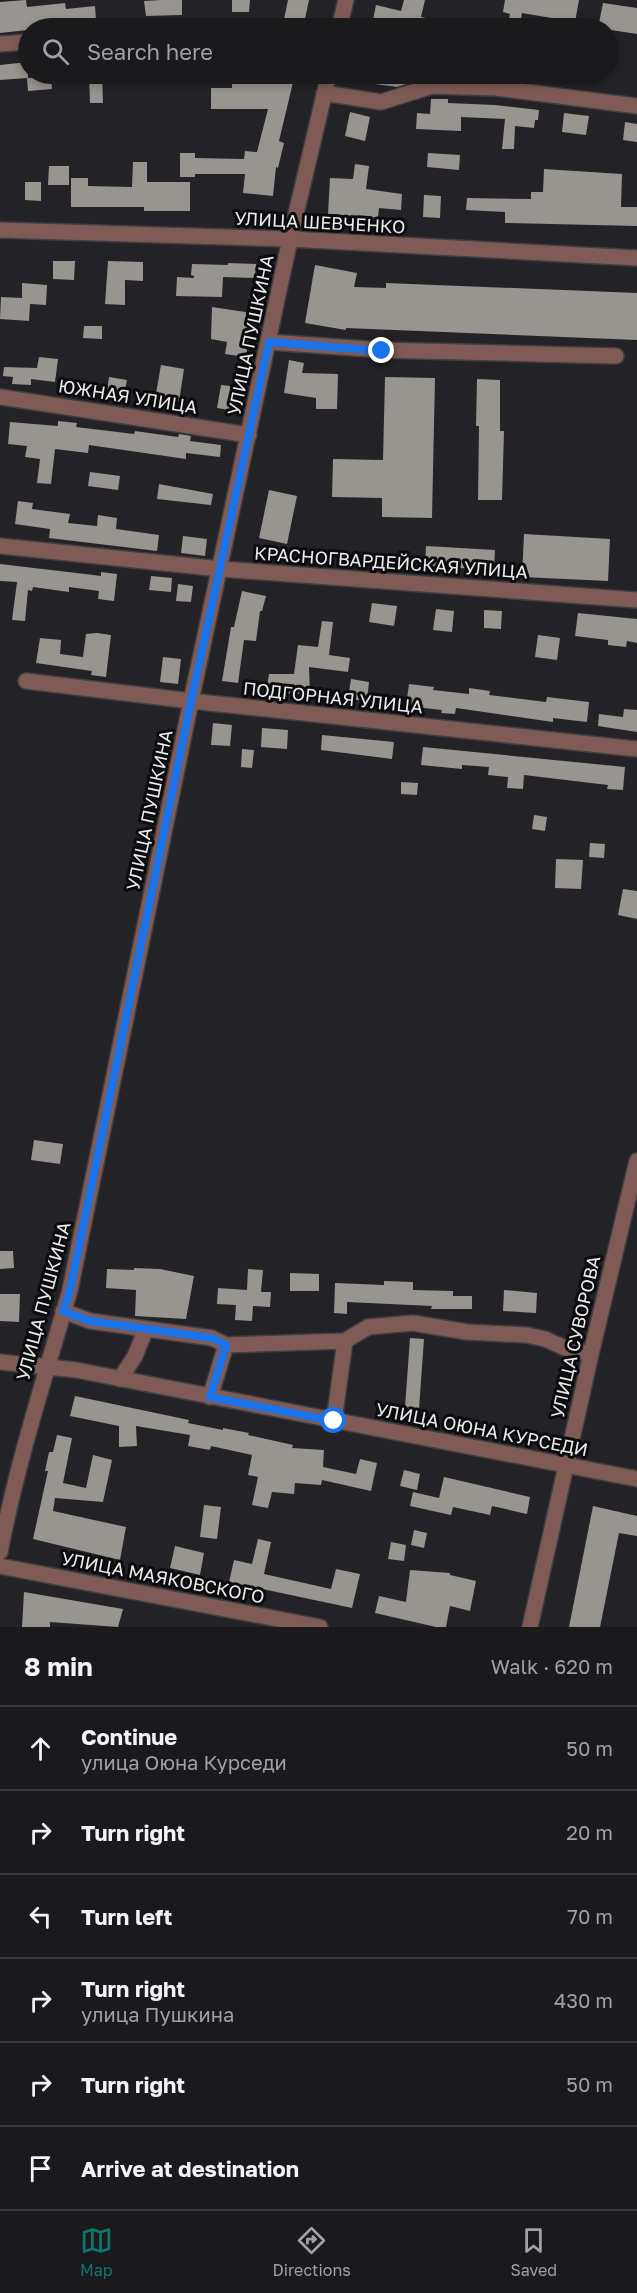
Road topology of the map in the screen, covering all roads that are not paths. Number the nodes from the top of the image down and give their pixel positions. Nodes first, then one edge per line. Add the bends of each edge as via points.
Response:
1 (346, 0) edge
2 (342, 18) edge
3 (18, 43) edge
4 (0, 44) edge
5 (326, 84) edge
6 (324, 93) junction
7 (637, 106) edge
8 (0, 230) edge
9 (290, 239) junction
10 (637, 258) edge
11 (269, 342) junction
12 (616, 356) dead end
13 (0, 397) edge
14 (249, 435) junction
15 (0, 546) edge
16 (221, 569) junction
17 (637, 600) edge
18 (26, 681) dead end
19 (191, 701) junction
20 (637, 749) edge
21 (637, 1161) edge
22 (63, 1311) junction
23 (145, 1330) junction
24 (345, 1341) junction
25 (226, 1345) junction
26 (591, 1354) junction
27 (0, 1362) edge
28 (46, 1366) junction
29 (120, 1379) junction
30 (210, 1397) junction
31 (334, 1421) junction
32 (566, 1464) junction
33 (637, 1479) edge
34 (0, 1552) edge
35 (0, 1566) edge
36 (320, 1627) edge
37 (530, 1627) edge

1 - 2 street
3 - 4 street
5 - 6 street, УЛИЦА ПУШКИНА
6 - 7 street via 381,102 432,86 496,88
6 - 9 street, УЛИЦА ПУШКИНА
8 - 9 street, УЛИЦА ШЕВЧЕНКО
9 - 10 street, УЛИЦА ШЕВЧЕНКО
9 - 11 street, УЛИЦА ПУШКИНА
11 - 12 street via 382,351
11 - 14 street, УЛИЦА ПУШКИНА
13 - 14 street, ЮЖНАЯ УЛИЦА
14 - 16 street, УЛИЦА ПУШКИНА
15 - 16 street, КРАСНОГВАРДЕЙСКАЯ УЛИЦА
16 - 17 street, КРАСНОГВАРДЕЙСКАЯ УЛИЦА
16 - 19 street, УЛИЦА ПУШКИНА
18 - 19 street, ПОДГОРНАЯ УЛИЦА
19 - 20 street, ПОДГОРНАЯ УЛИЦА
19 - 22 street, УЛИЦА ПУШКИНА
21 - 26 street, УЛИЦА СУВОРОВА
22 - 23 street via 90,1321
22 - 28 street, УЛИЦА ПУШКИНА
23 - 25 street via 212,1338
23 - 29 street
24 - 25 street
24 - 26 street via 368,1327 413,1323 467,1332 527,1335
24 - 31 street
25 - 30 street
26 - 32 street, УЛИЦА СУВОРОВА
27 - 28 street, УЛИЦА ОЮНА КУРСЕДИ
28 - 29 street, УЛИЦА ОЮНА КУРСЕДИ
28 - 34 street, УЛИЦА ПУШКИНА
29 - 30 street, УЛИЦА ОЮНА КУРСЕДИ
30 - 31 street, УЛИЦА ОЮНА КУРСЕДИ
31 - 32 street, УЛИЦА ОЮНА КУРСЕДИ
32 - 33 street, УЛИЦА ОЮНА КУРСЕДИ
32 - 37 street, УЛИЦА СУВОРОВА
35 - 36 street, УЛИЦА МАЯКОВСКОГО

